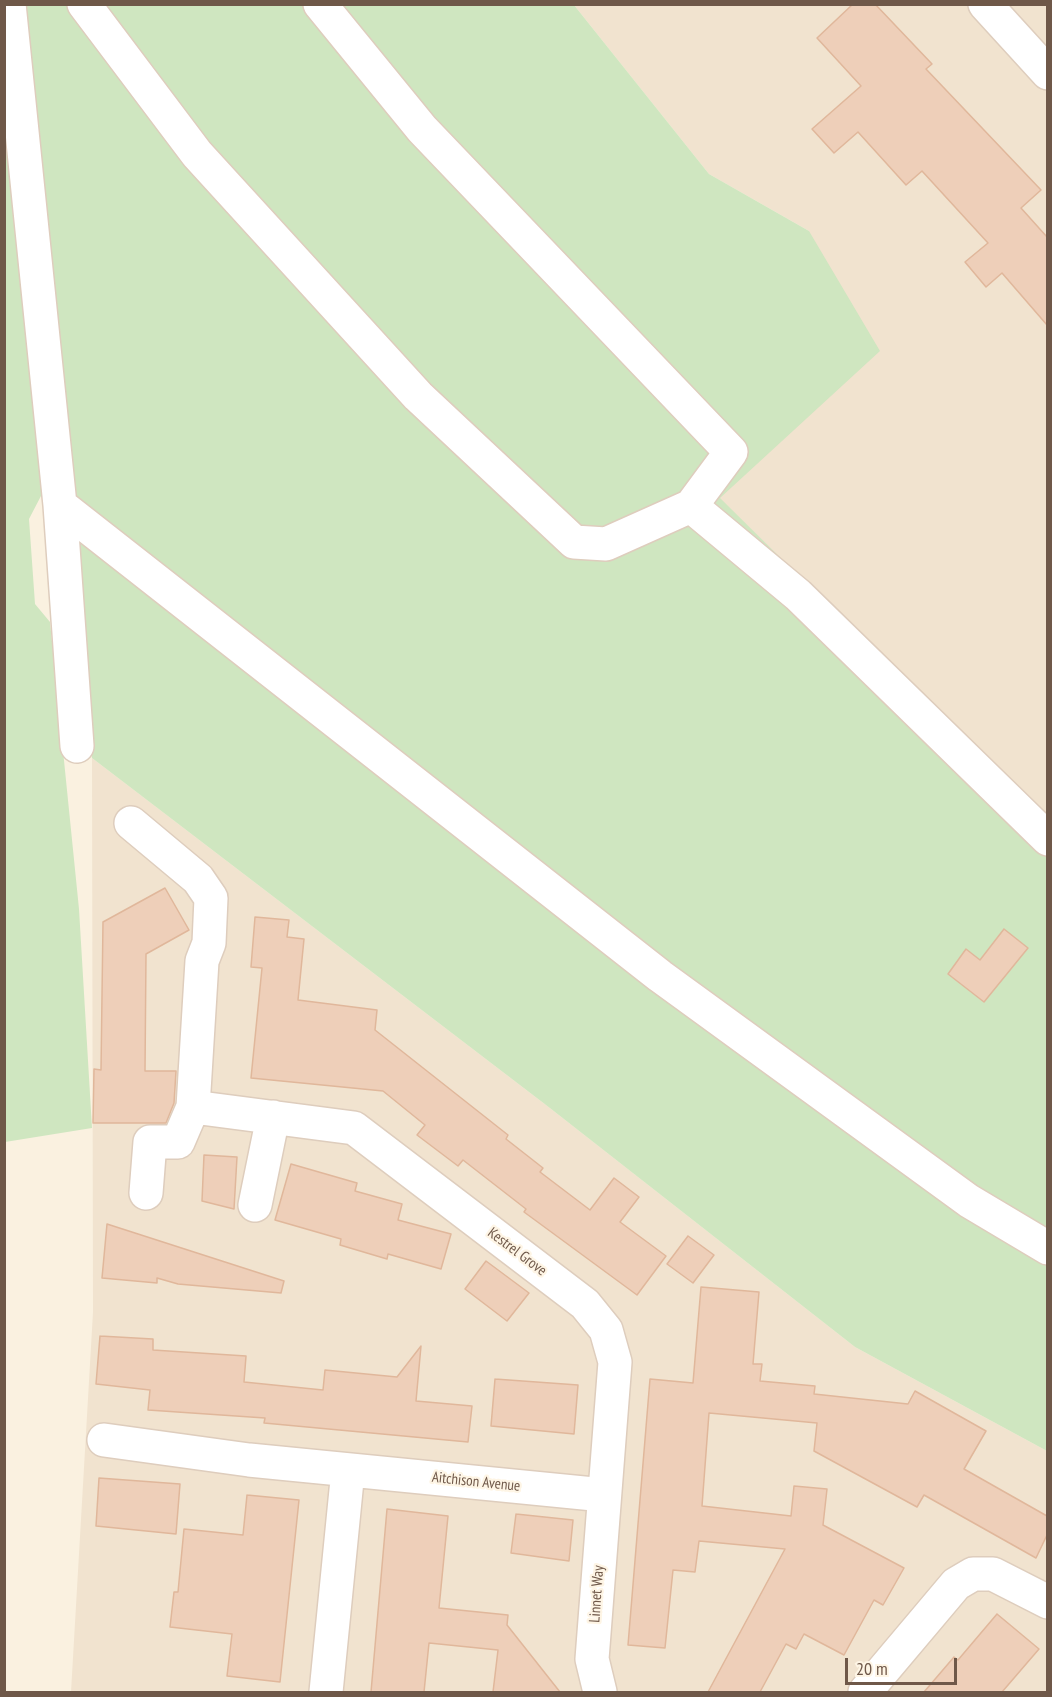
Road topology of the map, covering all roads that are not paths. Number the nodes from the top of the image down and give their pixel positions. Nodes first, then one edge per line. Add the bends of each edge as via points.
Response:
1 (9, 4) edge
2 (84, 4) edge
3 (320, 4) edge
4 (985, 4) edge
5 (1047, 73) edge
6 (60, 505) junction
7 (691, 506) junction
8 (77, 746) dead end
9 (131, 823) dead end
10 (1047, 839) edge
11 (193, 1107) junction
12 (273, 1117) junction
13 (146, 1193) dead end
14 (255, 1205) dead end
15 (1047, 1248) edge
16 (104, 1440) dead end
17 (348, 1470) junction
18 (604, 1495) junction
19 (1047, 1602) edge
20 (326, 1692) edge
21 (600, 1692) edge
22 (865, 1692) edge

1 - 6 street
2 - 7 street via 197,154 417,396 574,542 606,543
3 - 7 street via 422,129 731,452
4 - 5 street
6 - 8 street
6 - 15 street via 660,976 969,1200
7 - 10 street via 798,595
9 - 11 street via 198,879 211,898 209,943 202,961
11 - 12 street, Kestrel Grove
11 - 13 street via 178,1142 150,1142
12 - 14 street
12 - 18 street, Kestrel Grove via 354,1128 585,1304 606,1330 615,1362
16 - 17 street, Aitchison Avenue
17 - 18 street, Aitchison Avenue
17 - 20 street
18 - 21 street, Linnet Way via 592,1659
19 - 22 street via 993,1574 972,1574 956,1584

